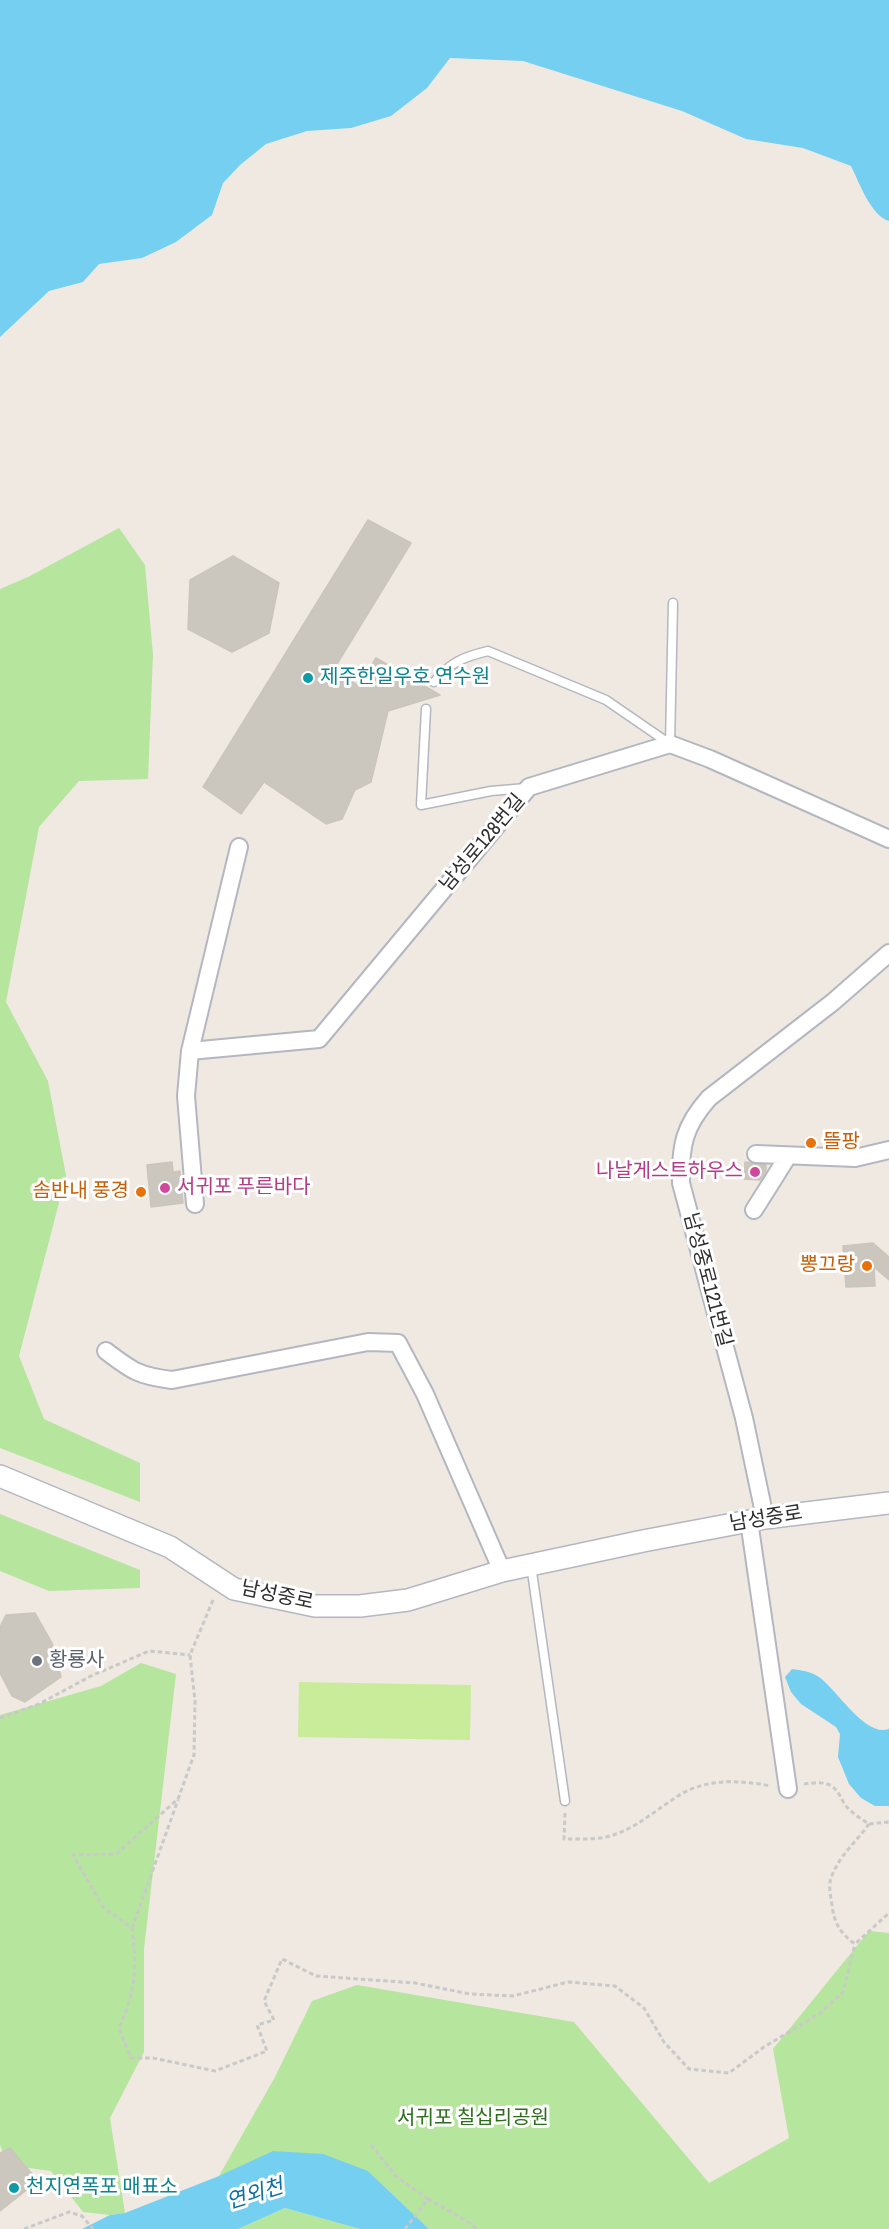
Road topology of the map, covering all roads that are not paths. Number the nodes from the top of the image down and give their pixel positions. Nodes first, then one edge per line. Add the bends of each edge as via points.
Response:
1 (673, 603) dead end
2 (435, 682) dead end
3 (426, 709) dead end
4 (670, 744) junction
5 (529, 787) junction
6 (889, 839) edge
7 (239, 847) dead end
8 (889, 953) edge
9 (190, 1051) junction
10 (889, 1150) edge
11 (756, 1154) dead end
12 (788, 1156) junction
13 (195, 1204) dead end
14 (754, 1210) dead end
15 (106, 1351) dead end
16 (0, 1476) edge
17 (889, 1503) edge
18 (757, 1520) junction
19 (531, 1565) junction
20 (502, 1571) junction
21 (788, 1789) road end
22 (566, 1801) road end

1 - 4 lane
2 - 4 lane via 457,660 488,651 606,700
3 - 5 lane via 422,805
4 - 5 street, 남성로128번길
4 - 6 street
5 - 9 street, 남성로128번길 via 320,1039
7 - 9 street
8 - 18 street, 남성중로121번길 via 833,1002 709,1098 695,1114 682,1143 681,1183 744,1418
9 - 13 street via 186,1096
10 - 12 street via 855,1158
11 - 12 street
12 - 14 street
15 - 20 street via 132,1371 172,1380 368,1342 398,1343 425,1394
16 - 20 street, 남성중로 via 170,1547 234,1589 315,1606 408,1600
17 - 18 street, 남성중로
18 - 19 street, 남성중로
18 - 21 street, 남성중로121번길
19 - 20 street, 남성중로
19 - 22 lane

